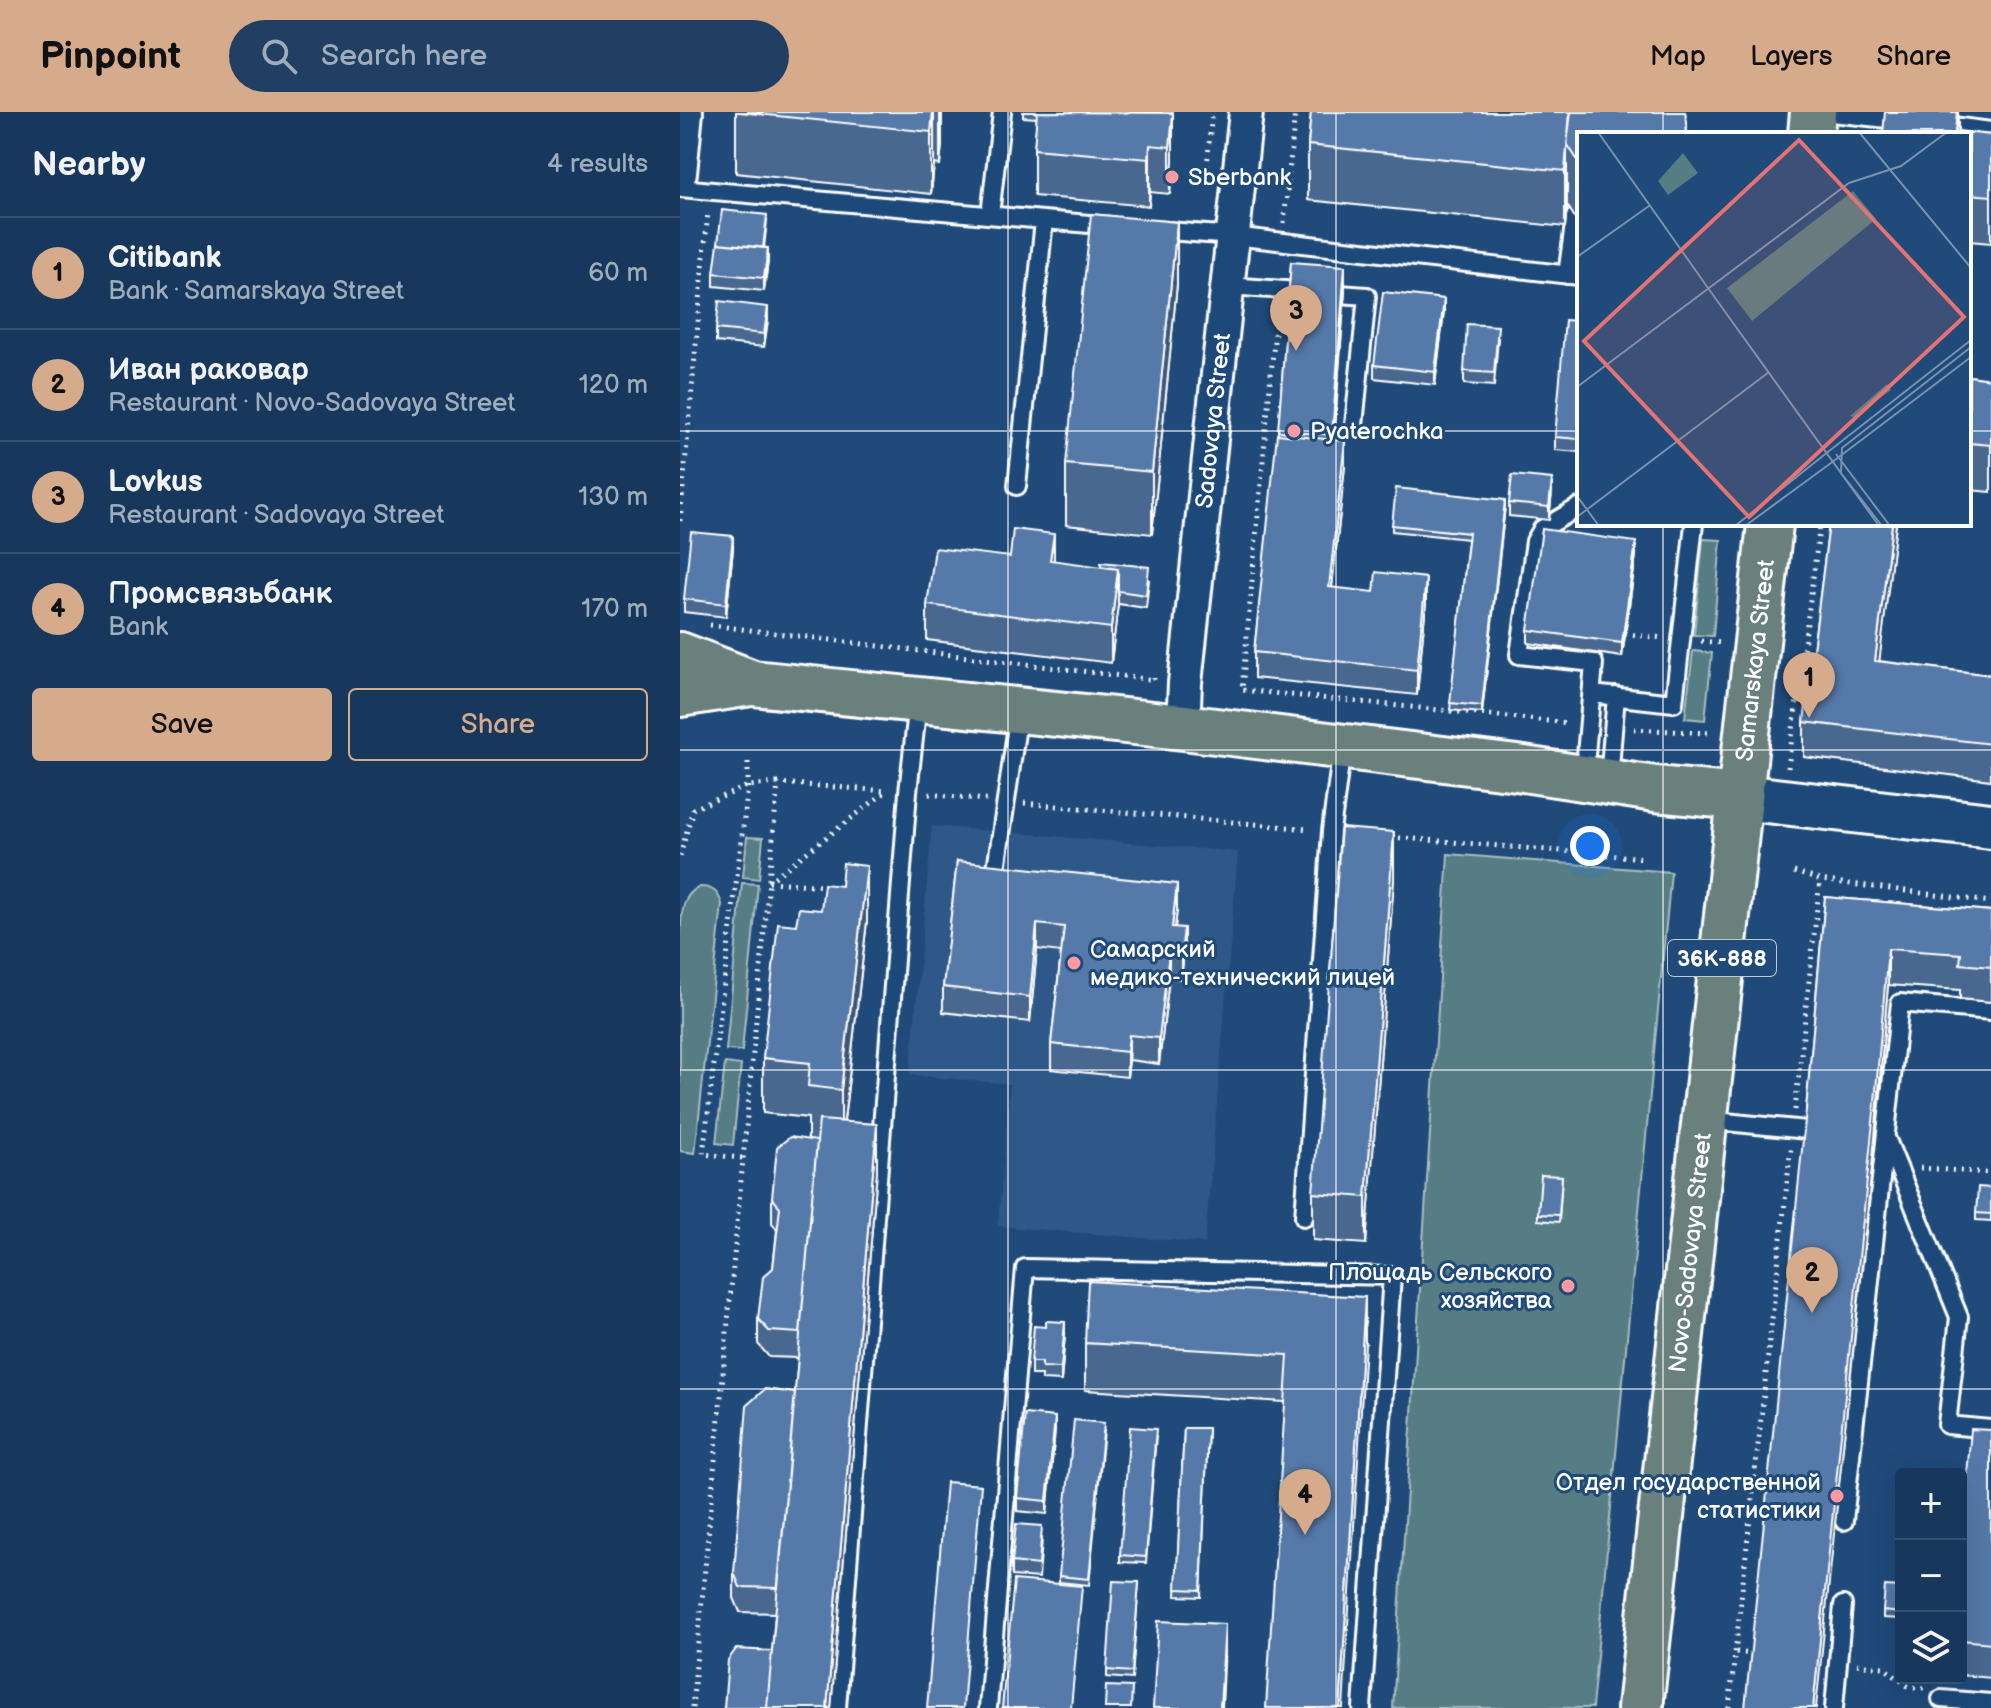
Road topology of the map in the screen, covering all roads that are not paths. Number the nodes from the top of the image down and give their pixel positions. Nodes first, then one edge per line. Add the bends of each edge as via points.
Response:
1 (686, 112) edge
2 (1002, 112) edge
3 (1246, 112) edge
4 (1813, 112) edge
5 (1822, 112) edge
6 (1991, 131) edge
7 (1811, 132) edge
8 (680, 173) edge
9 (680, 188) edge
10 (990, 215) junction
11 (1575, 217) edge
12 (1044, 220) junction
13 (1233, 236) junction
14 (1573, 276) edge
15 (1228, 286) junction
16 (1354, 425) dead end
17 (1017, 486) dead end
18 (1577, 508) edge
19 (1694, 526) edge
20 (1770, 526) edge
21 (694, 640) edge
22 (753, 683) junction
23 (680, 694) edge
24 (1592, 694) junction
25 (1616, 696) junction
26 (918, 700) junction
27 (1019, 710) junction
28 (1183, 727) junction
29 (1342, 747) junction
30 (1596, 779) junction
31 (1740, 797) junction
32 (1991, 826) edge
33 (996, 869) edge
34 (1991, 1011) edge
35 (1703, 1120) junction
36 (1800, 1129) road end
37 (1880, 1138) junction
38 (1304, 1217) dead end
39 (1991, 1429) edge
40 (1844, 1521) dead end
41 (1843, 1605) dead end
42 (1941, 1699) dead end
43 (1991, 1703) edge
44 (837, 1708) edge
45 (988, 1708) edge
46 (1362, 1708) edge
47 (1640, 1708) edge
48 (1834, 1708) edge

1 - 8 street
2 - 10 lane
3 - 13 street, Sadovaya Street
4 - 7 main road
5 - 6 lane
9 - 10 lane
10 - 12 lane
11 - 14 lane
12 - 13 lane
12 - 17 lane
13 - 14 lane
13 - 15 street, Sadovaya Street
15 - 16 lane via 1367,296
15 - 28 street, Sadovaya Street
18 - 24 lane via 1542,529 1535,541 1519,655 1594,663
19 - 25 lane via 1674,703
20 - 31 main road, Samarskaya Street
21 - 22 main road
22 - 23 main road
22 - 26 main road
24 - 25 lane
24 - 30 lane
25 - 30 lane via 1615,728
26 - 27 main road
26 - 44 lane
27 - 28 main road
27 - 33 lane
28 - 29 main road
29 - 30 main road
29 - 38 lane via 1331,831
30 - 31 main road
31 - 32 street
31 - 35 main road, Novo-Sadovaya Street / 36К-888
34 - 37 lane via 1900,1003
35 - 36 lane
35 - 47 main road, Novo-Sadovaya Street / 36К-888
37 - 39 lane via 1897,1166 1959,1317 1947,1425
37 - 40 lane
41 - 48 lane
42 - 43 lane
45 - 46 lane via 1025,1268 1392,1276

